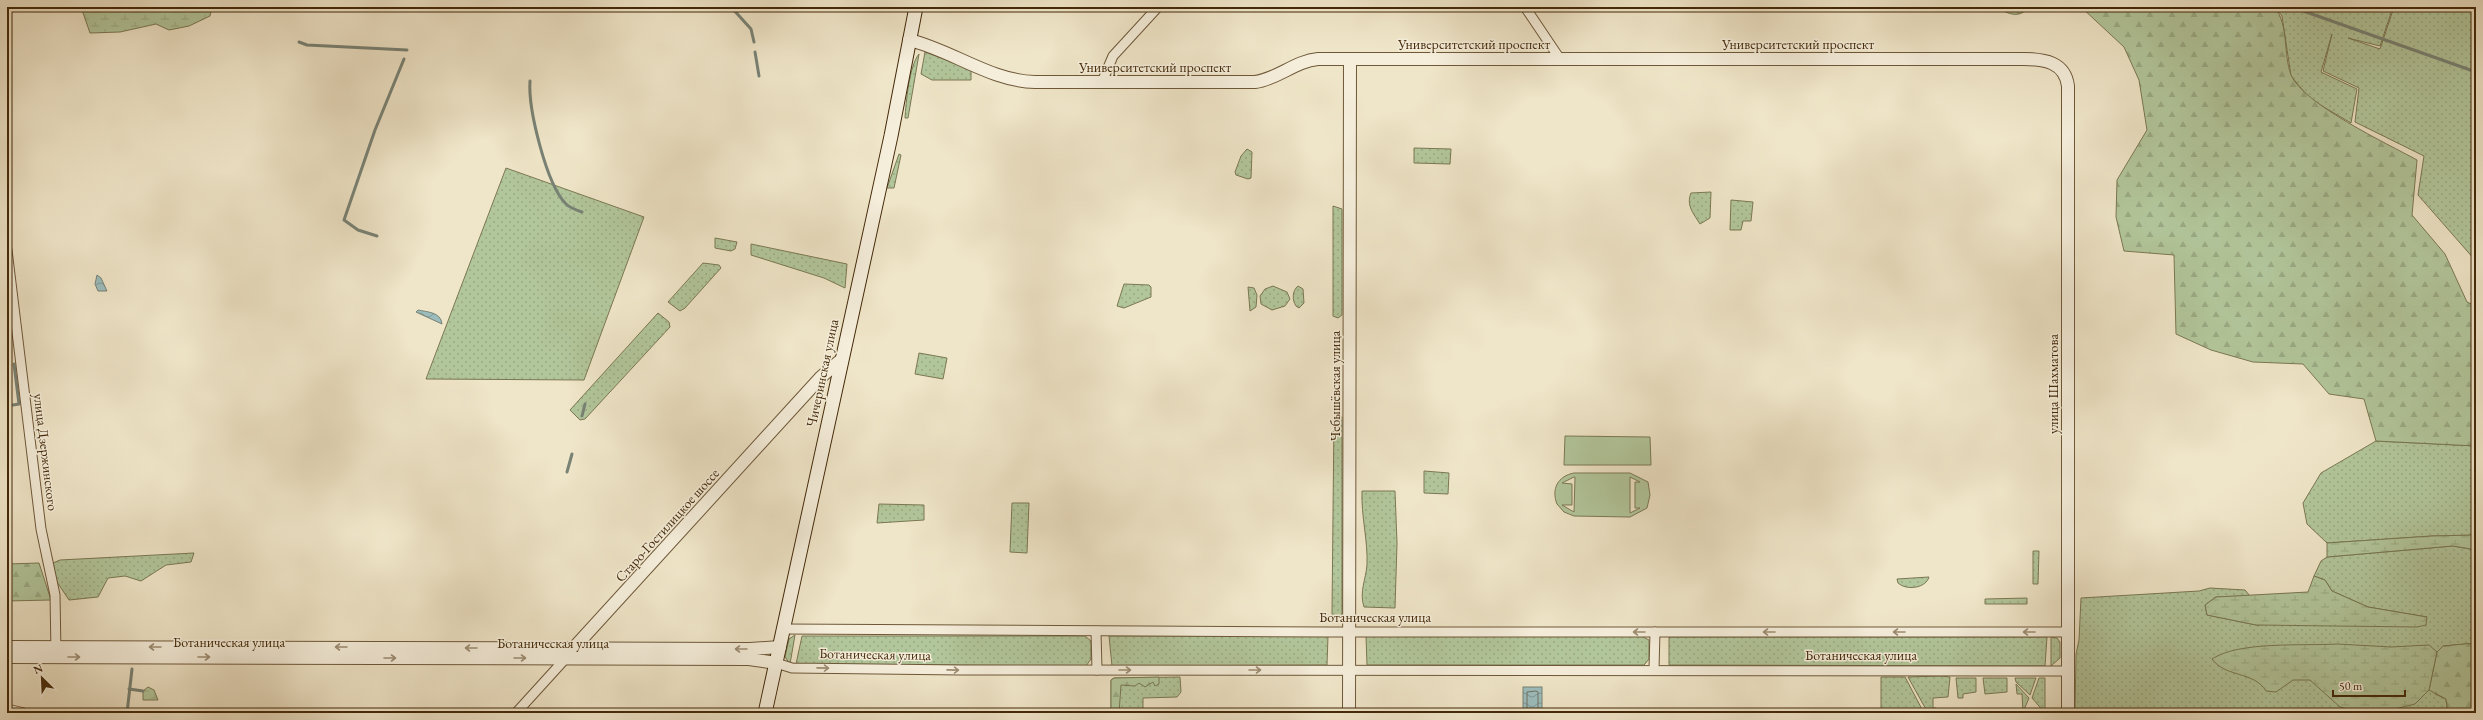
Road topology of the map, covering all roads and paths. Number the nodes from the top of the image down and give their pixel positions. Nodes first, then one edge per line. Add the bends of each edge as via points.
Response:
1 (916, 7) edge
2 (1158, 7) edge
3 (1526, 7) edge
4 (909, 40) junction
5 (1350, 59) junction
6 (1560, 59) junction
7 (2051, 62) joint
8 (1102, 82) junction
9 (7, 250) edge
10 (842, 359) junction
11 (783, 629) junction
12 (1096, 631) junction
13 (1350, 631) junction
14 (1655, 632) junction
15 (2068, 632) junction
16 (7, 647) edge
17 (780, 647) junction
18 (574, 648) junction
19 (56, 652) junction
20 (7, 657) edge
21 (566, 658) junction
22 (776, 663) junction
23 (1096, 670) junction
24 (1349, 670) junction
25 (1654, 670) junction
26 (2068, 670) junction
27 (7, 709) edge
28 (24, 713) edge
29 (516, 713) edge
30 (765, 713) edge
31 (1349, 713) edge
32 (2068, 713) edge

1 - 4 main road, Чичеринская улица
2 - 8 street via 1113,56
3 - 6 street
4 - 8 street, Университетский проспект via 1019,82
4 - 10 main road, Чичеринская улица via 891,136
5 - 6 street, Университетский проспект
5 - 8 street, Университетский проспект via 1309,60 1269,79 1255,82
5 - 13 street, Чебышёвская улица
6 - 7 street, Университетский проспект via 2030,59
7 - 15 street, улица Шахматова via 2063,72 2068,86
9 - 19 street, улица Дзержинского via 41,529 55,595
10 - 11 main road, Чичеринская улица
10 - 18 street, Старо-Гостилицкое шоссе via 821,377
11 - 12 street, Ботаническая улица
11 - 17 main road, Чичеринская улица
12 - 13 street, Ботаническая улица
12 - 23 street
14 -> 13 street, Ботаническая улица
13 - 24 street, Чебышёвская улица
15 -> 14 street, Ботаническая улица
14 - 25 street
15 - 26 street, улица Шахматова
16 - 19 street, Ботаническая улица
17 -> 18 street, Ботаническая улица
17 - 22 main road, Чичеринская улица
18 -> 19 street, Ботаническая улица
18 - 21 street, Старо-Гостилицкое шоссе
19 - 20 street, Ботаническая улица
19 -> 21 street, Ботаническая улица
21 - 22 street, Ботаническая улица via 750,659
21 - 29 street, Старо-Гостилицкое шоссе
22 -> 23 street, Ботаническая улица via 792,668
22 - 30 main road, Чичеринская улица
23 -> 24 street, Ботаническая улица
24 - 25 street, Ботаническая улица
24 - 31 street, Чебышёвская улица
25 - 26 street, Ботаническая улица
26 - 32 street, улица Шахматова
27 - 28 street

